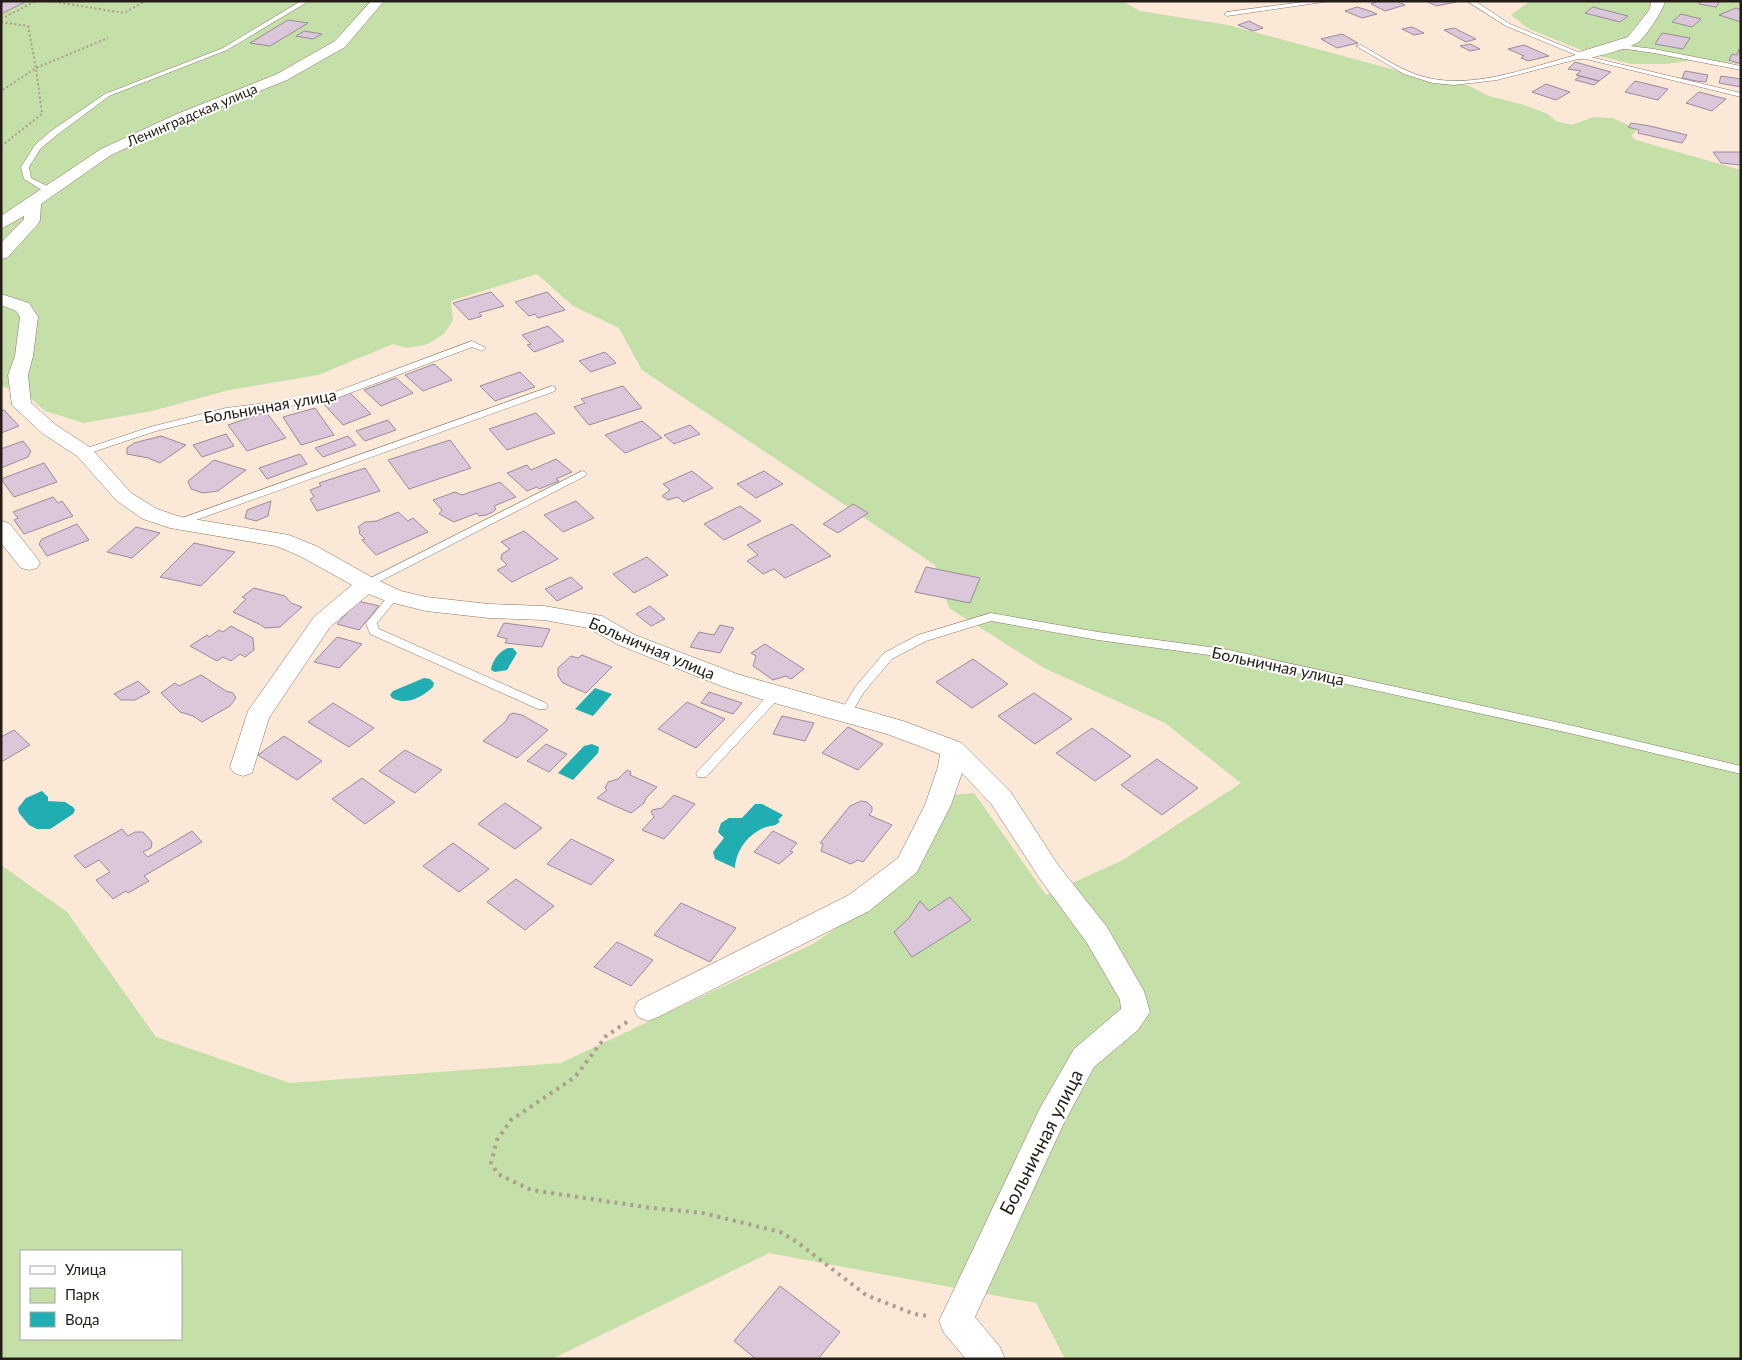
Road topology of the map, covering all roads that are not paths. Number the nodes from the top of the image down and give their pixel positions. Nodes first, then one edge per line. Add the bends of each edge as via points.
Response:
1 (306, 1) edge
2 (378, 1) edge
3 (1327, 1) edge
4 (1470, 1) edge
5 (1658, 1) edge
6 (1227, 14) dead end
7 (1359, 46) dead end
8 (1614, 46) junction
9 (1581, 56) junction
10 (1741, 68) edge
11 (1741, 95) edge
12 (50, 191) junction
13 (33, 203) junction
14 (1, 224) edge
15 (1, 254) edge
16 (1, 299) edge
17 (482, 348) dead end
18 (24, 356) junction
19 (1, 367) edge
20 (552, 388) dead end
21 (84, 452) junction
22 (582, 474) dead end
23 (178, 523) junction
24 (1, 528) edge
25 (30, 563) dead end
26 (367, 584) junction
27 (394, 596) junction
28 (775, 696) junction
29 (542, 706) dead end
30 (845, 714) junction
31 (953, 749) junction
32 (243, 767) dead end
33 (1741, 770) edge
34 (702, 774) dead end
35 (648, 1009) road end
36 (988, 1359) edge

1 - 12 lane via 225,49 107,95 54,133 38,147 25,167 28,179
2 - 12 street, Ленинградская улица via 340,44 282,77 106,152
3 - 6 lane
4 - 9 lane via 1508,25
5 - 8 street via 1657,9 1634,40
7 - 9 lane via 1412,76 1448,83 1472,83
8 - 9 street
8 - 10 lane
9 - 11 lane
12 - 13 street, Ленинградская улица
13 - 14 street, Ленинградская улица
13 - 15 street via 29,224 12,238
16 - 18 street, Больничная улица via 28,312
17 - 21 lane, Больничная улица via 472,344 326,398 226,412 153,429
18 - 19 street
18 - 21 street, Больничная улица via 18,375 22,405 49,429
20 - 23 lane
21 - 23 street, Больничная улица via 124,497 150,514
22 - 26 lane
23 - 26 street, Больничная улица via 280,540 308,550
24 - 25 street
26 - 27 street, Больничная улица
26 - 32 street via 322,622 257,717
27 - 28 street, Больничная улица via 426,604 544,613 594,621 628,640
27 - 29 lane via 371,623 374,631
28 - 30 street, Больничная улица
28 - 34 lane
30 - 31 street, Больничная улица via 894,727
30 - 33 lane, Больничная улица via 860,689 888,656 922,638 991,617 1224,653
31 - 35 street via 951,767 938,805 908,865 860,903
31 - 36 street, Больничная улица via 1001,798 1049,872 1097,935 1134,999 1136,1012 1084,1058 1051,1117 956,1321

